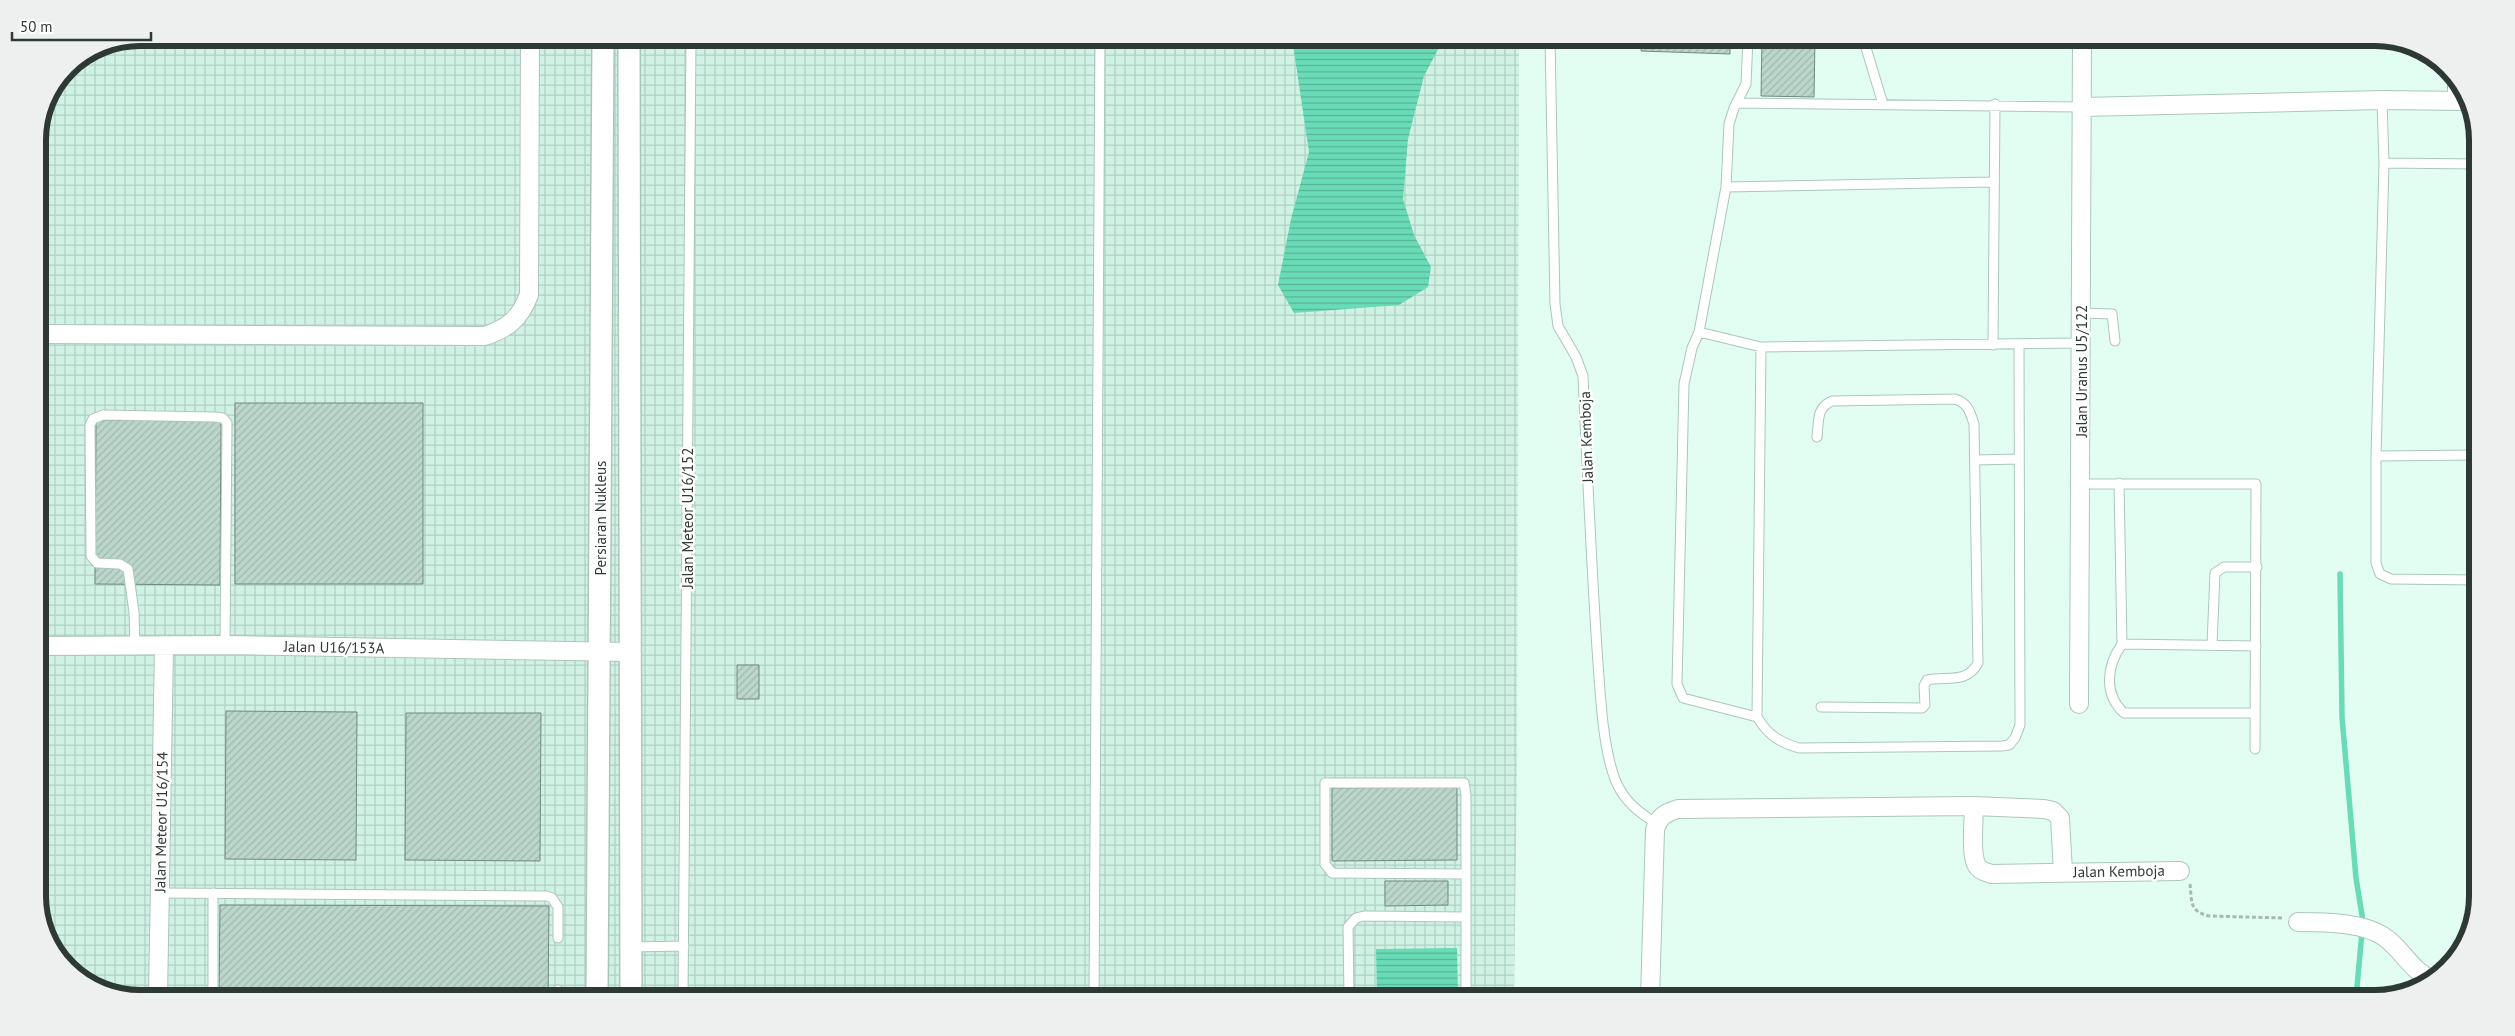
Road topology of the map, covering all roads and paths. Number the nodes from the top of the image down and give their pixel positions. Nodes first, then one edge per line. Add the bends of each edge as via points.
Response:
1 (530, 46) edge
2 (603, 46) edge
3 (629, 46) edge
4 (691, 46) edge
5 (1100, 46) edge
6 (1550, 46) edge
7 (1748, 46) edge
8 (1865, 46) edge
9 (2082, 46) edge
10 (2382, 100) junction
11 (2460, 101) edge
12 (1736, 103) junction
13 (1883, 104) junction
14 (1995, 104) junction
15 (2082, 107) junction
16 (2384, 163) junction
17 (2469, 164) edge
18 (1993, 182) junction
19 (1726, 187) junction
20 (2081, 313) junction
21 (1699, 332) junction
22 (46, 334) edge
23 (2115, 341) dead end
24 (2081, 343) junction
25 (1993, 344) junction
26 (2019, 344) junction
27 (1761, 347) junction
28 (1817, 437) dead end
29 (2469, 455) edge
30 (2376, 456) junction
31 (2019, 459) junction
32 (1975, 460) junction
33 (2119, 483) junction
34 (2080, 484) junction
35 (2256, 567) junction
36 (2469, 580) edge
37 (2122, 644) junction
38 (225, 645) junction
39 (2212, 645) junction
40 (46, 646) edge
41 (135, 646) junction
42 (164, 646) junction
43 (2256, 646) junction
44 (600, 652) junction
45 (631, 652) junction
46 (2078, 704) dead end
47 (1821, 707) dead end
48 (2255, 713) junction
49 (1757, 718) junction
50 (2255, 749) dead end
51 (1974, 806) junction
52 (1657, 824) junction
53 (2180, 871) joint
54 (2063, 872) junction
55 (1466, 874) junction
56 (160, 893) junction
57 (213, 893) junction
58 (1465, 917) junction
59 (2298, 922) joint
60 (558, 938) dead end
61 (684, 946) junction
62 (630, 947) junction
63 (2424, 976) edge
64 (158, 990) edge
65 (212, 990) edge
66 (597, 990) edge
67 (630, 990) edge
68 (683, 990) edge
69 (1094, 990) edge
70 (1348, 990) edge
71 (1466, 990) edge
72 (1650, 990) edge

1 - 22 street via 529,295 519,315 503,330 485,336
2 - 44 street, Persiaran Nukleus
3 - 45 street, Persiaran Nukleus
4 - 61 lane, Jalan Meteor U16/152
5 - 69 lane
6 - 52 lane, Jalan Kemboja via 1555,304 1558,326 1583,376 1601,699 1612,770 1618,786 1636,810
7 - 12 lane via 1746,84
8 - 13 lane
9 - 15 street, Jalan Uranus U5/122
10 - 11 street
10 - 15 street
10 - 16 lane
12 - 13 lane
12 - 19 lane via 1729,124
13 - 14 lane
14 - 15 lane
14 - 18 lane
15 - 20 street, Jalan Uranus U5/122
16 - 17 lane
16 - 30 lane
18 - 19 lane
18 - 25 lane
19 - 21 lane
20 - 23 lane via 2112,314
20 - 24 street, Jalan Uranus U5/122
21 - 27 lane
21 - 49 lane via 1684,384 1678,684 1683,698
24 - 26 lane
24 - 34 street, Jalan Uranus U5/122
25 - 26 lane
25 - 27 lane
26 - 31 lane
27 - 49 lane
28 - 32 lane via 1819,412 1822,405 1832,401 1955,399 1963,401 1970,410 1974,424
29 - 30 lane
30 - 36 lane via 2376,563 2380,574 2391,579
31 - 32 lane
31 - 49 lane via 2020,725 2009,745 1799,748 1781,743 1766,732
32 - 47 lane via 1978,663 1974,670 1964,677 1927,680 1922,708
33 - 34 lane
33 - 35 lane via 2256,484
33 - 37 lane
34 - 46 street, Jalan Uranus U5/122
35 - 39 lane via 2224,567 2215,573
35 - 43 lane
37 - 39 lane
37 - 48 lane via 2109,674 2116,706 2124,712
38 - 41 lane via 227,422 216,417 104,415 90,425 91,556 97,563 120,564 128,569
38 - 42 street, Jalan U16/153A
38 - 44 street, Jalan U16/153A
39 - 43 lane
40 - 41 street, Jalan U16/153A
41 - 42 street, Jalan U16/153A
42 - 56 street, Jalan Meteor U16/154
43 - 48 lane
44 - 45 street, Jalan U16/153A
44 - 66 street, Persiaran Nukleus
45 - 62 street, Persiaran Nukleus
48 - 50 lane
51 - 52 street via 1678,809 1665,813
51 - 54 street via 2053,811 2060,818
51 - 54 street, Jalan Kemboja via 1974,848 1976,865 1981,871 2004,875
52 - 72 street
53 - 54 street, Jalan Kemboja
53 - 59 path, Jalan Kemboja via 2189,878 2193,909 2198,913 2279,917
55 - 55 lane via 1332,873 1325,864 1325,782 1464,783
55 - 58 lane
56 - 57 lane
56 - 64 street, Jalan Meteor U16/154
57 - 60 lane via 547,896 556,902
57 - 65 lane
58 - 70 lane via 1356,918 1348,927
58 - 71 lane
59 - 63 street via 2352,925 2387,938 2416,971
61 - 62 lane
61 - 68 lane, Jalan Meteor U16/152
62 - 67 street, Persiaran Nukleus

